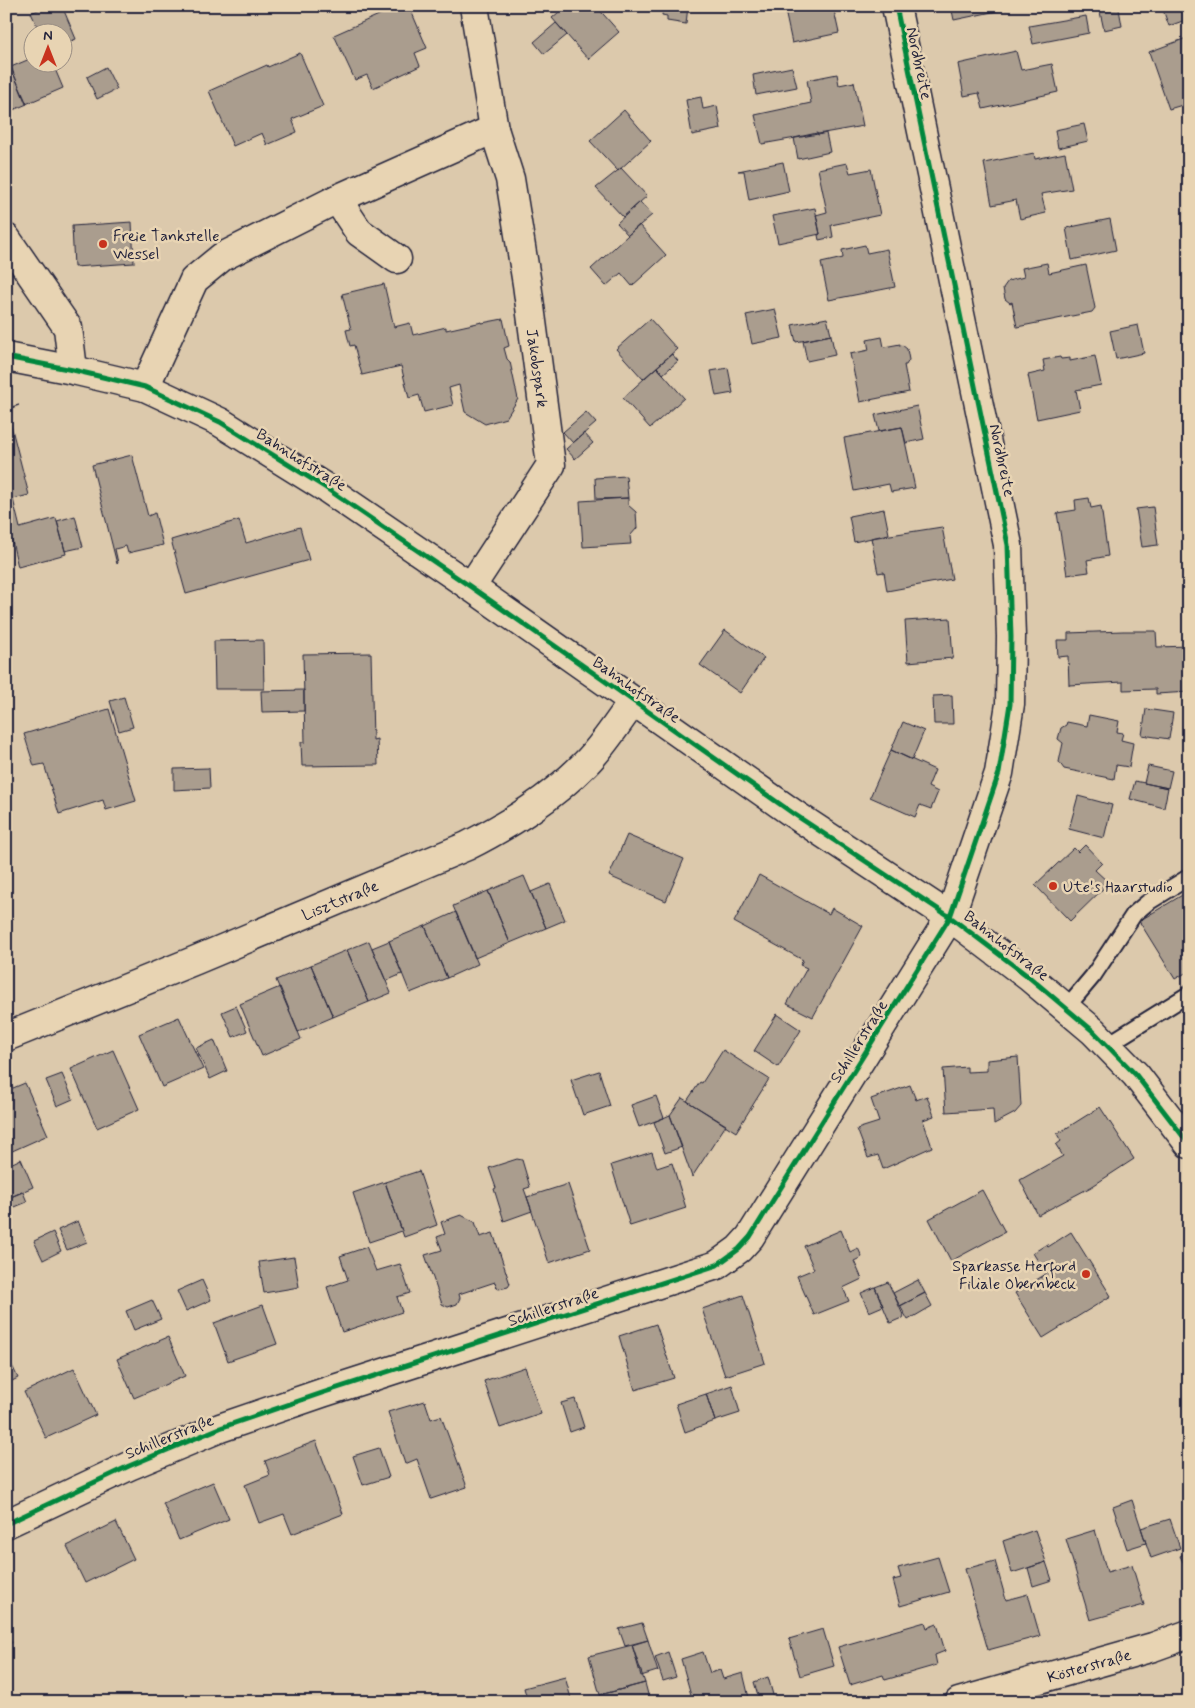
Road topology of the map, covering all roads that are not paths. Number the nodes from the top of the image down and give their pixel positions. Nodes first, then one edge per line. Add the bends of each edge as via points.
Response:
1 (474, 6) edge
2 (896, 6) edge
3 (494, 130) junction
4 (337, 199) junction
5 (6, 238) edge
6 (397, 259) dead end
7 (6, 357) edge
8 (74, 370) junction
9 (145, 387) junction
10 (471, 587) junction
11 (633, 702) junction
12 (1189, 877) edge
13 (950, 917) junction
14 (1189, 994) edge
15 (1066, 1008) junction
16 (6, 1037) edge
17 (1107, 1045) junction
18 (1189, 1144) edge
19 (6, 1524) edge
20 (1189, 1634) edge
21 (959, 1702) edge

1 - 3 street, Jakobspark
2 - 13 street, Nordbreite via 1008,545 1010,704 999,773
3 - 4 street
3 - 10 street, Jakobspark via 510,179 551,465
4 - 6 street via 359,232
4 - 9 street via 222,257 194,280
5 - 8 street via 68,328
7 - 8 street, Bahnhofstraße
8 - 9 street, Bahnhofstraße
9 - 10 street, Bahnhofstraße via 220,422 326,488
10 - 11 street, Bahnhofstraße
11 - 13 street, Bahnhofstraße
11 - 16 street, Lisztstraße via 587,762 548,797 509,824 458,850
12 - 15 lane via 1134,914 1098,969
13 - 15 street, Bahnhofstraße
13 - 19 street, Schillerstraße via 750,1237 739,1250 717,1265 220,1428 129,1466
14 - 17 lane
15 - 17 street, Bahnhofstraße
17 - 18 street, Bahnhofstraße via 1136,1075
20 - 21 street, Kösterstraße

